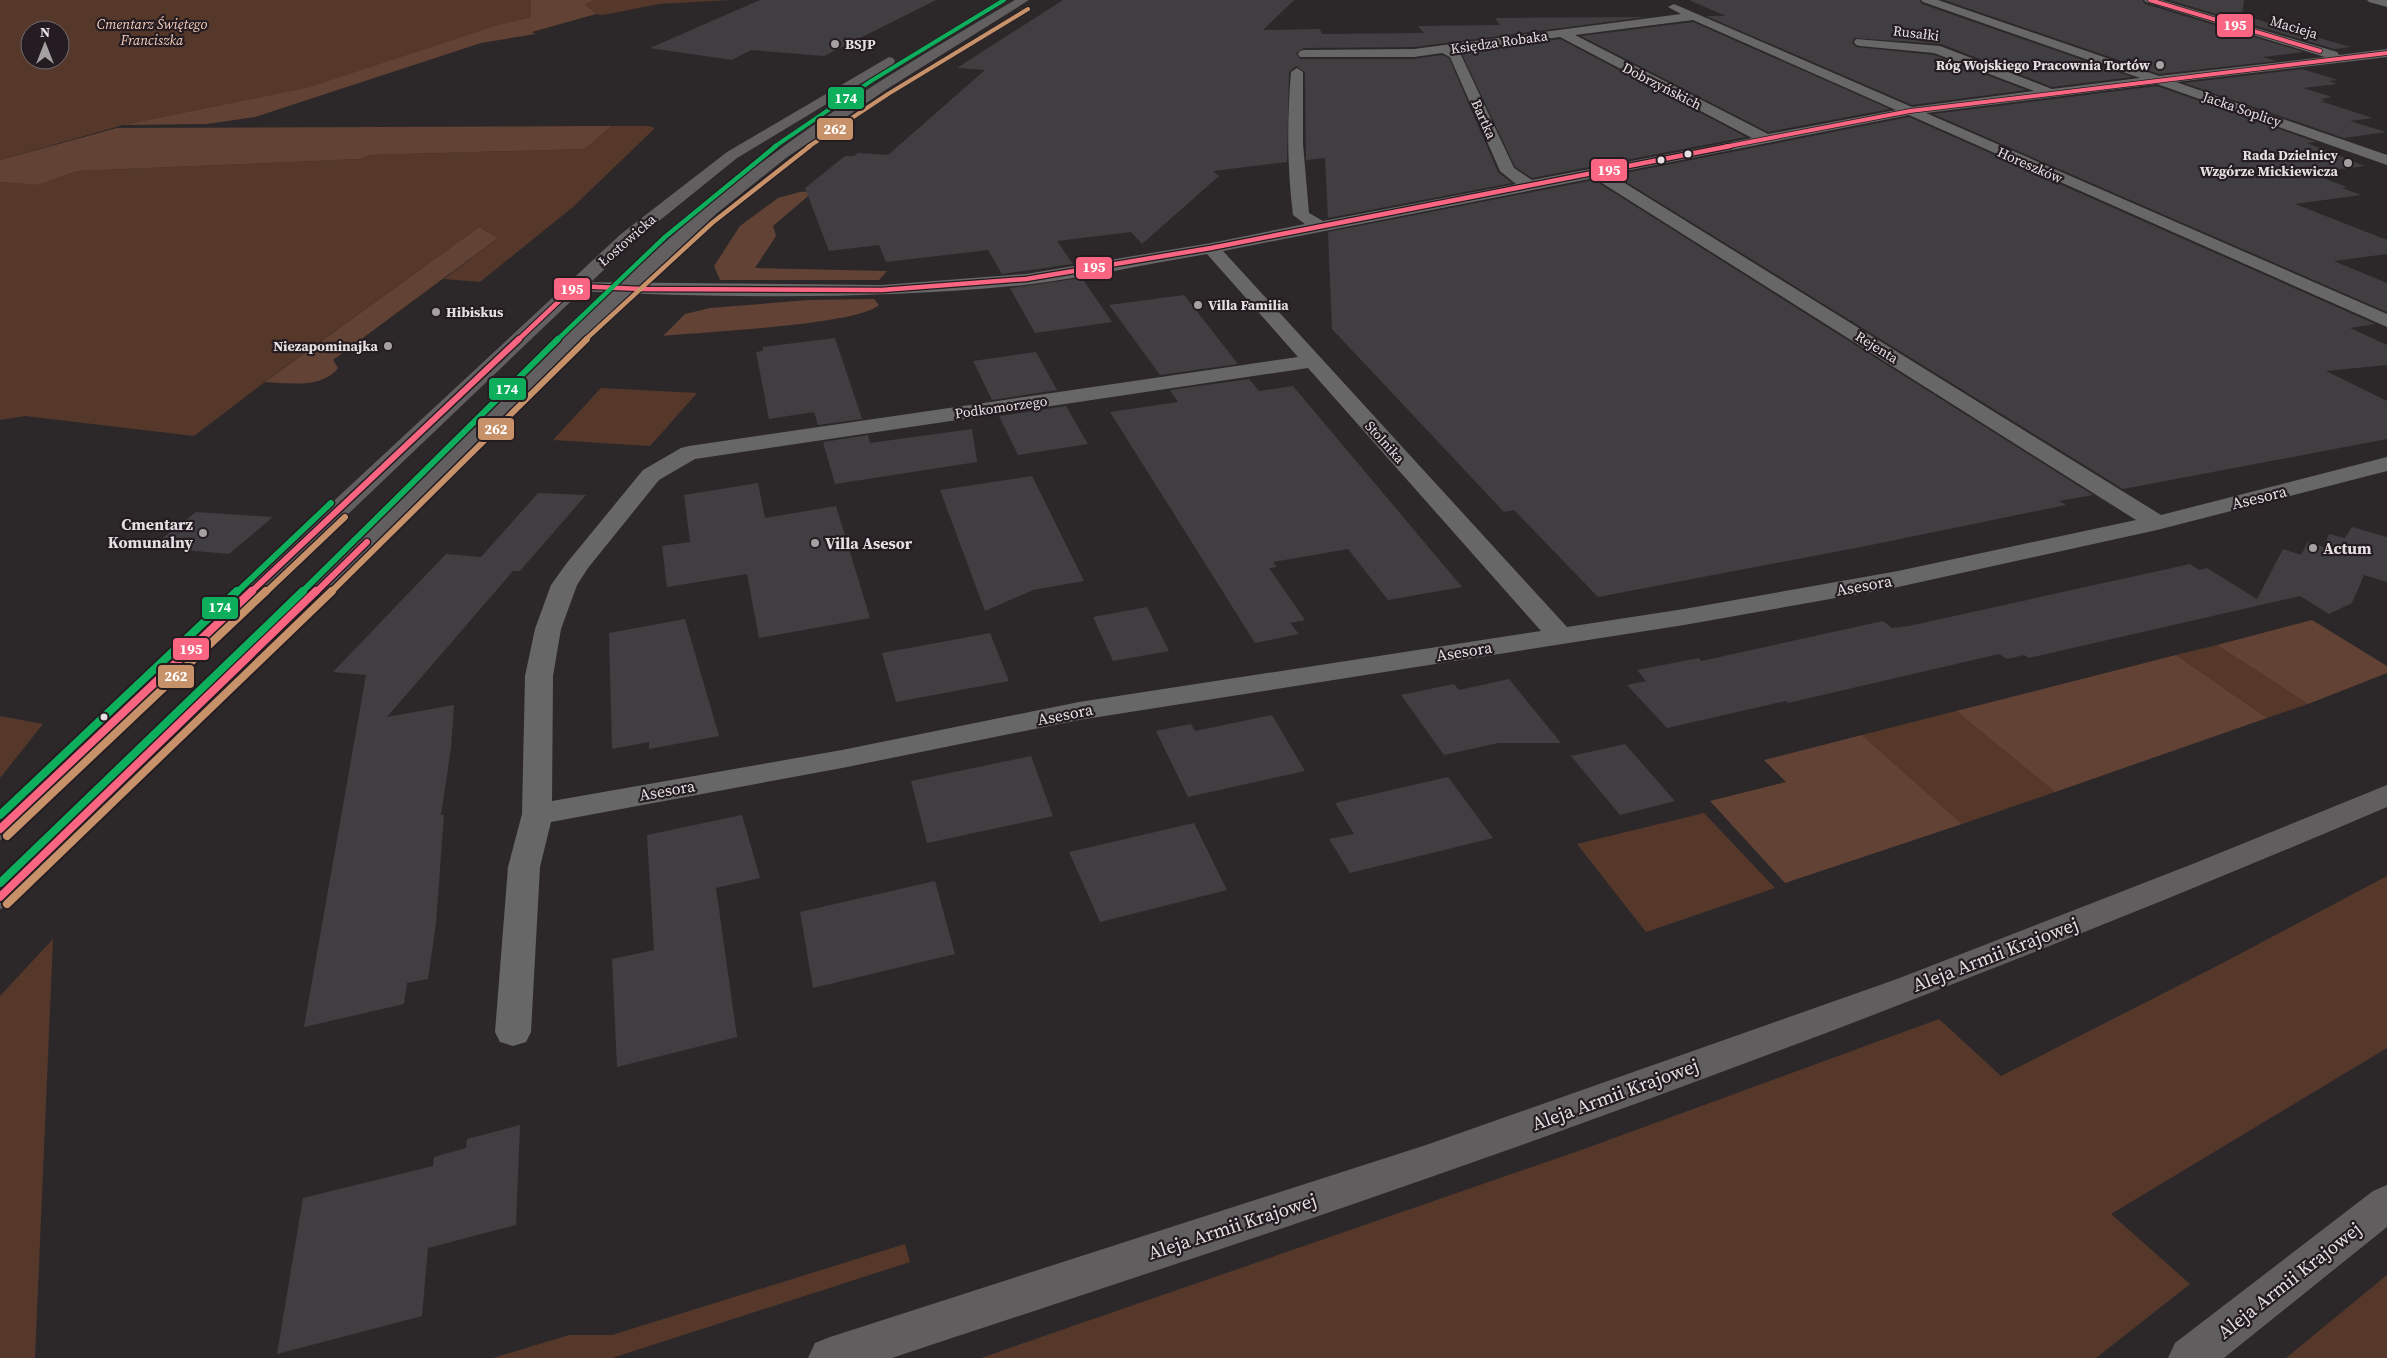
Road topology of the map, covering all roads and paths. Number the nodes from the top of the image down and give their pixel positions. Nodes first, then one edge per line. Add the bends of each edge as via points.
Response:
1 (995, 0) edge
2 (1023, 0) edge
3 (1927, 0) edge
4 (2150, 0) edge
5 (2372, 0) edge
6 (2387, 4) edge
7 (1674, 7) dead end
8 (1694, 16) junction
9 (1561, 33) junction
10 (1860, 42) dead end
11 (1446, 50) junction
12 (2387, 53) edge
13 (1304, 54) dead end
14 (2343, 58) junction
15 (1297, 72) dead end
16 (2158, 80) junction
17 (2051, 93) junction
18 (1910, 111) junction
19 (1764, 138) junction
20 (2387, 160) edge
21 (1596, 172) junction
22 (1528, 185) junction
23 (1320, 226) junction
24 (1211, 248) junction
25 (575, 286) junction
26 (626, 288) junction
27 (2387, 321) edge
28 (1313, 361) junction
29 (2387, 464) edge
30 (2157, 523) junction
31 (1560, 636) junction
32 (2387, 794) edge
33 (537, 814) junction
34 (0, 829) edge
35 (0, 897) edge
36 (513, 1032) dead end
37 (2387, 1203) edge
38 (830, 1358) edge
39 (2190, 1358) edge

1 - 25 main road, Łostowicka via 732,155 627,238
2 - 26 main road via 882,85 769,164
3 - 16 street, Jacka Soplicy
4 - 14 street, Macieja
5 - 6 street
7 - 8 street, Horeszków
8 - 9 street, Księdza Robaka
8 - 18 street, Horeszków
9 - 11 street, Księdza Robaka
9 - 19 street, Dobrzyńskich
10 - 17 street, Rusałki via 1936,49
11 - 13 street, Księdza Robaka
11 - 22 street, Bartka via 1455,55 1508,171
12 - 14 street
14 - 16 street
15 - 23 street via 1294,139 1301,215
16 - 17 street
16 - 20 street, Jacka Soplicy
17 - 18 street
18 - 19 street
18 - 27 street, Horeszków
19 - 21 street
21 - 22 street
21 - 30 street, Rejenta
22 - 23 street
23 - 24 street
24 - 26 street via 1026,279 942,287 814,291
24 - 28 street, Stolnika
25 - 26 street
25 - 34 main road, Łostowicka
26 - 35 main road
28 - 31 street, Stolnika
28 - 33 street, Podkomorzego via 689,453 651,475 578,564 564,585 548,629 539,676
29 - 30 street, Asesora
30 - 31 street, Asesora via 1898,579
31 - 33 street, Asesora via 1080,711 842,759
32 - 38 main road, Aleja Armii Krajowej via 2206,871 1881,998 1426,1162
33 - 36 street via 524,867
37 - 39 main road, Aleja Armii Krajowej

